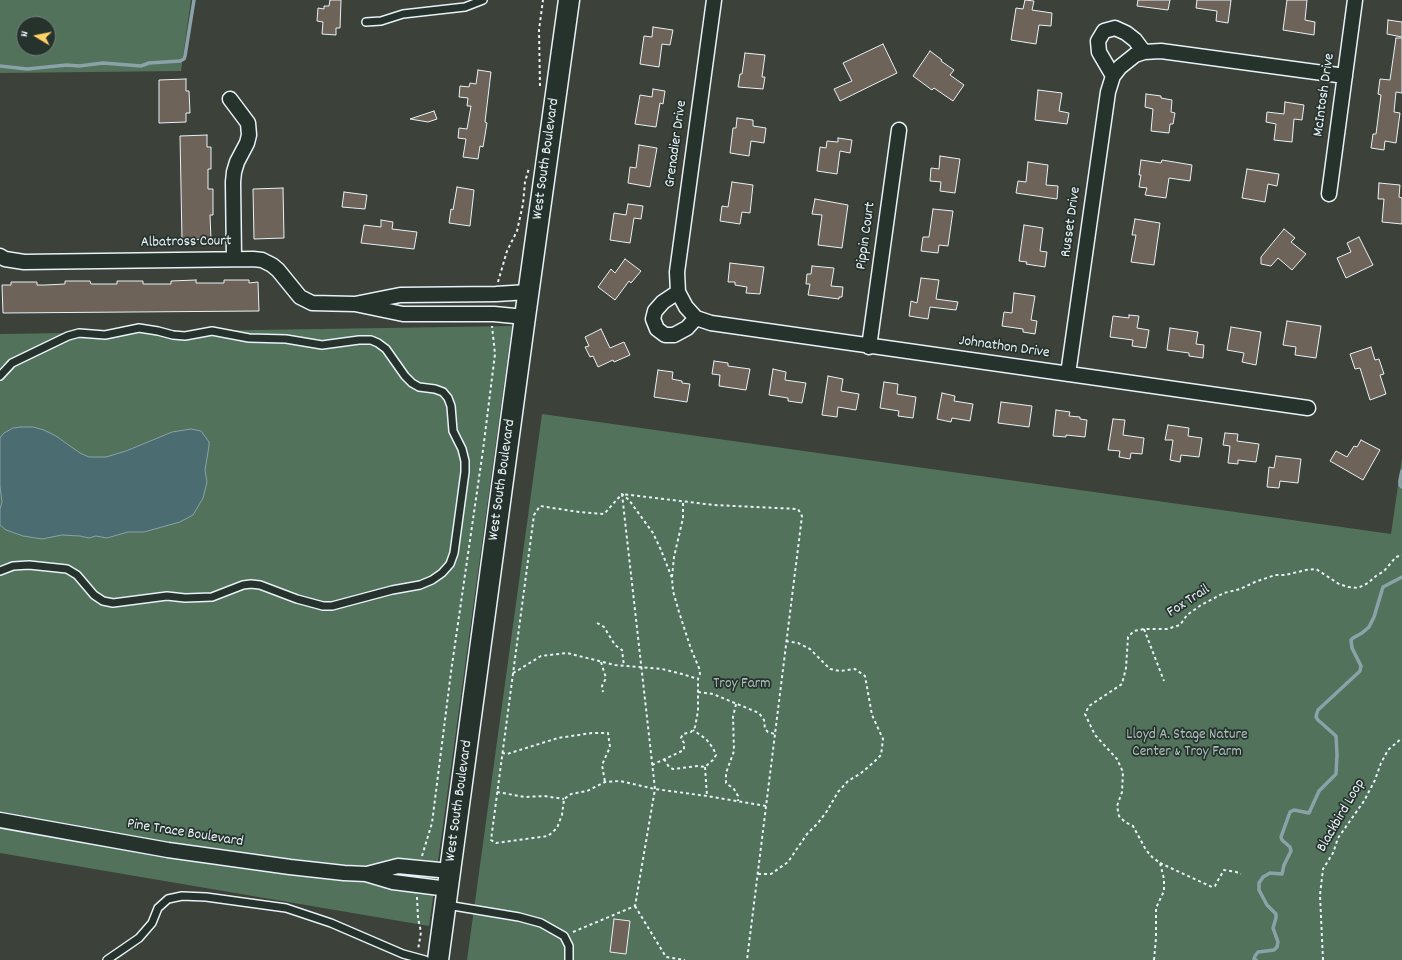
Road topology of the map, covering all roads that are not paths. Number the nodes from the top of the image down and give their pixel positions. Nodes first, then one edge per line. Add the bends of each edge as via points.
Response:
1 (483, 0) edge
2 (569, 0) edge
3 (714, 0) edge
4 (1355, 0) edge
5 (366, 22) dead end
6 (1144, 52) junction
7 (1113, 76) junction
8 (1345, 76) junction
9 (230, 99) dead end
10 (899, 130) dead end
11 (1329, 194) dead end
12 (0, 256) edge
13 (234, 259) junction
14 (528, 292) junction
15 (678, 292) junction
16 (445, 304) junction
17 (525, 317) junction
18 (696, 318) junction
19 (869, 347) junction
20 (1068, 374) junction
21 (0, 376) edge
22 (1308, 408) dead end
23 (0, 571) edge
24 (0, 820) edge
25 (448, 888) junction
26 (107, 960) edge
27 (426, 960) edge
28 (438, 960) edge
29 (569, 960) edge

1 - 5 lane via 465,7 403,14 381,21
2 - 14 main road, West South Boulevard
3 - 15 street, Grenadier Drive via 677,272
4 - 8 street, McIntosh Drive
6 - 7 street, Russet Drive via 1135,55
6 - 7 street via 1126,33 1115,28 1104,31 1098,41 1099,52
6 - 8 street, Russet Drive via 1161,51
7 - 20 street, Russet Drive via 1108,92
8 - 11 street, McIntosh Drive
9 - 13 street via 248,123 249,135 233,177
10 - 19 street, Pippin Court
12 - 13 street, Albatross Court via 24,262
13 - 16 street, Albatross Court via 262,260 272,265 300,297 312,303 355,304 400,295
14 - 16 street, Albatross Court via 496,294
14 - 17 main road, West South Boulevard
15 - 18 street, Grenadier Drive
15 - 18 street via 655,311 653,319 657,329 665,335 674,335
16 - 17 street, Albatross Court via 494,314
17 - 25 main road, West South Boulevard
18 - 19 street, Johnathon Drive via 711,323
19 - 20 street, Johnathon Drive
20 - 22 street, Johnathon Drive
21 - 23 lane via 12,363 79,333 105,335 140,328 173,335 212,332 322,345 371,340 386,349 412,383 443,392 448,398 453,431 462,449 465,472 454,553 450,564 432,580 420,586 392,590 332,606 297,599 251,584 212,597 167,596 113,603 103,601 94,595 77,575 67,569 29,565 13,566
24 - 25 street, Pine Trace Boulevard via 168,850 290,867 366,874 398,866
25 - 28 main road, West South Boulevard
25 - 29 lane via 519,917 541,923 564,936 569,946
26 - 27 lane via 139,938 152,924 158,908 168,900 182,896 286,908

